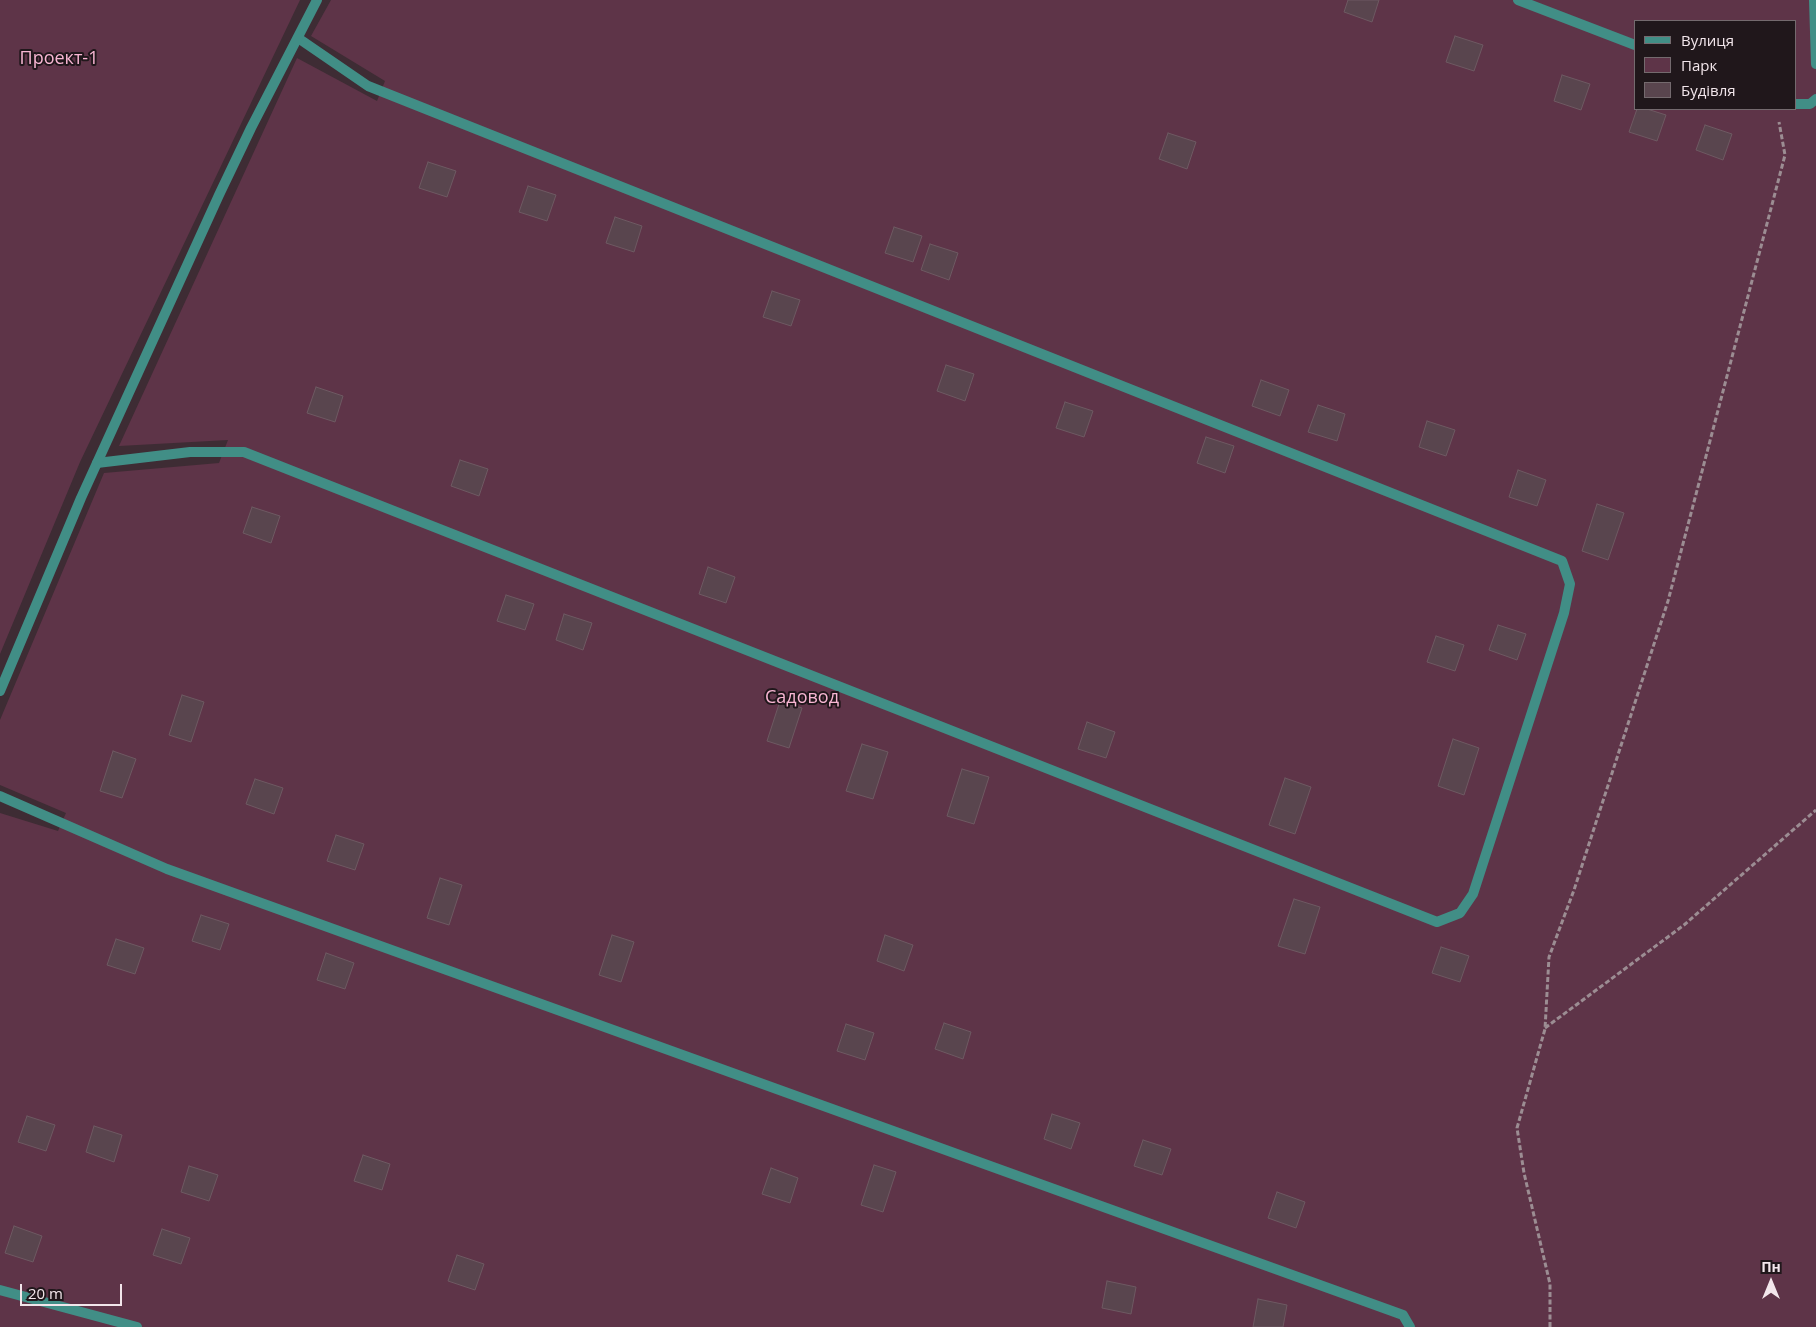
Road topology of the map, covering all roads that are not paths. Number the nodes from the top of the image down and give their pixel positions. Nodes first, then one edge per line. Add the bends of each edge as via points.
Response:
1 (317, 0) edge
2 (1518, 0) edge
3 (1814, 0) edge
4 (298, 38) junction
5 (1634, 44) edge
6 (1816, 64) edge
7 (1816, 99) edge
8 (1796, 104) edge
9 (97, 463) junction
10 (0, 691) edge
11 (0, 796) edge
12 (0, 1290) edge
13 (137, 1327) edge
14 (1410, 1327) edge

1 - 4 street
2 - 5 street
3 - 6 street
4 - 9 street via 231,170
4 - 9 street via 368,86 1562,561 1570,584 1564,612 1473,894 1460,913 1437,922 244,452 190,452
7 - 8 street via 1810,104
9 - 10 street
11 - 14 street via 167,869 1404,1315
12 - 13 street

